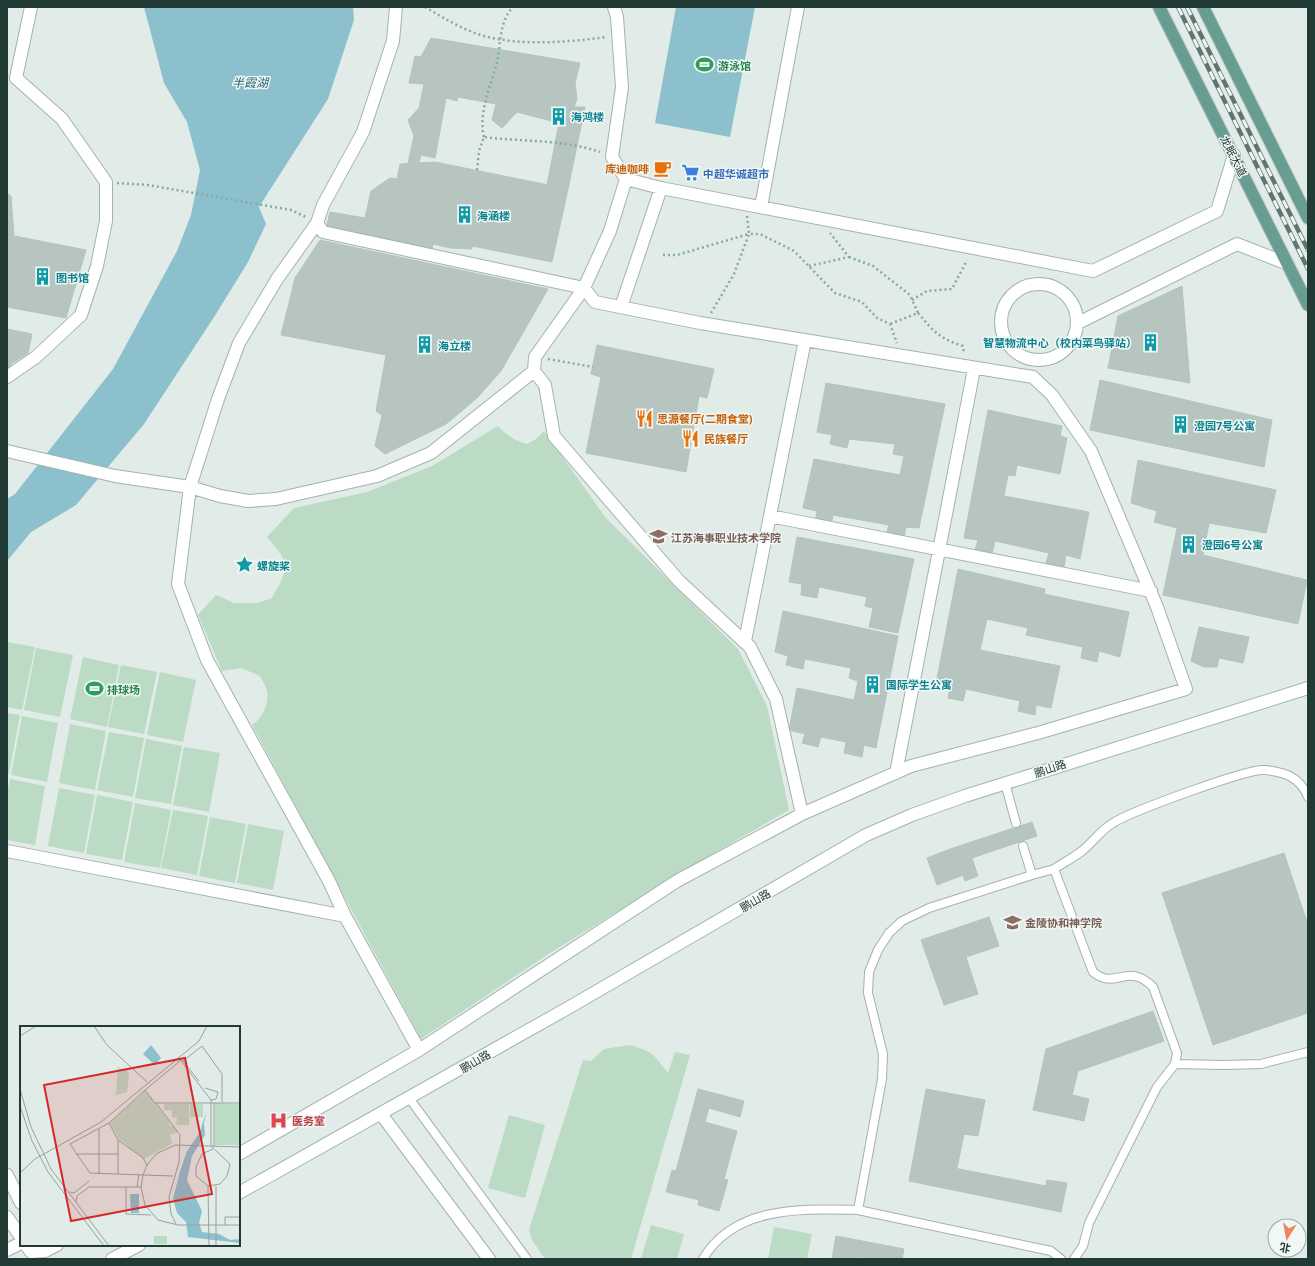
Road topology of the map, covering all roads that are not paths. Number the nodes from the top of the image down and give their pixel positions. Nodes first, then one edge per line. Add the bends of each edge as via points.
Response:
1 (30, 7) edge
2 (396, 7) edge
3 (614, 7) edge
4 (798, 7) edge
5 (1159, 7) edge
6 (1203, 7) edge
7 (12, 77) edge
8 (1234, 155) junction
9 (626, 179) junction
10 (661, 188) junction
11 (762, 207) junction
12 (1308, 218) edge
13 (317, 223) junction
14 (1051, 263) junction
15 (1288, 264) junction
16 (1047, 285) junction
17 (584, 288) junction
18 (1308, 305) edge
19 (621, 307) junction
20 (1078, 323) junction
21 (805, 340) junction
22 (1038, 361) junction
23 (970, 368) junction
24 (534, 370) junction
25 (7, 377) edge
26 (1033, 377) junction
27 (7, 451) edge
28 (190, 487) junction
29 (770, 516) junction
30 (939, 549) junction
31 (1150, 591) junction
32 (744, 641) junction
33 (1308, 688) edge
34 (896, 773) junction
35 (1005, 783) junction
36 (1308, 797) edge
37 (802, 814) junction
38 (1016, 823) dead end
39 (1023, 846) dead end
40 (7, 851) edge
41 (1054, 869) junction
42 (1032, 875) junction
43 (345, 916) junction
44 (419, 1050) junction
45 (1308, 1052) edge
46 (1175, 1064) junction
47 (409, 1098) junction
48 (381, 1114) junction
49 (240, 1153) edge
50 (7, 1175) edge
51 (240, 1192) edge
52 (20, 1201) edge
53 (858, 1210) junction
54 (7, 1217) edge
55 (20, 1236) edge
56 (20, 1244) edge
57 (27, 1246) edge
58 (137, 1246) edge
59 (50, 1249) edge
60 (7, 1250) edge
61 (112, 1259) edge
62 (490, 1259) edge
63 (526, 1259) edge
64 (703, 1259) edge
65 (1061, 1259) edge
66 (1074, 1259) edge

1 - 7 street
2 - 13 street via 393,41 363,132
3 - 9 street via 622,87 612,157
4 - 11 street
5 - 8 main road, 龙眠大道
6 - 12 main road
7 - 25 street via 62,119 106,182 106,221 97,266 81,315 36,357
8 - 14 street via 1217,211 1094,271
8 - 15 main road, 龙眠大道
9 - 10 street
9 - 17 street via 610,231
10 - 11 street
10 - 19 street
11 - 14 street
13 - 17 street via 323,232
13 - 28 street via 277,279 239,343
14 - 16 street
15 - 18 main road, 龙眠大道
15 - 20 street via 1237,244
16 - 20 street via 1069,298
16 - 22 street via 1034,284 1021,288 1010,296 1003,308 1000,321 1007,344 1020,356
17 - 19 street via 596,302
17 - 24 street via 534,357
19 - 21 street
20 - 22 street via 1075,335 1065,350 1050,359
21 - 23 street
21 - 29 street
22 - 26 street
23 - 26 street
23 - 30 street
24 - 28 street via 430,454 378,476 283,498 248,501
24 - 32 street via 545,385 554,436 678,581
26 - 31 street via 1052,395 1091,452
27 - 28 street via 115,476
28 - 43 street via 178,584 208,660
29 - 30 street
29 - 32 street
30 - 31 street
30 - 34 street
31 - 34 street via 1186,689 1038,733 911,766
32 - 37 street via 750,647 776,699
33 - 35 street, 鹏山路
34 - 37 street
35 - 38 lane
35 - 47 street, 鹏山路 via 912,815 866,835
36 - 41 lane via 1304,786 1295,778 1281,773 1263,769 1241,774 1113,822 1081,851
37 - 44 street via 677,881
39 - 42 lane
40 - 43 street
41 - 42 lane
41 - 46 lane via 1093,972 1100,978 1115,979 1130,974 1145,980 1153,987 1177,1053
42 - 53 lane via 929,908 902,921 889,933 878,950 869,972 868,993 883,1054 882,1079
43 - 44 street
44 - 49 street
45 - 46 lane via 1261,1064
46 - 66 lane via 1157,1088 1089,1223 1083,1246
47 - 48 street, 鹏山路
47 - 63 lane
48 - 51 street, 鹏山路
48 - 62 street
50 - 52 street
53 - 64 lane via 800,1209 758,1216 726,1232 710,1246
53 - 65 lane via 1052,1251
54 - 55 street
56 - 60 street
57 - 59 street via 31,1252
58 - 61 street

